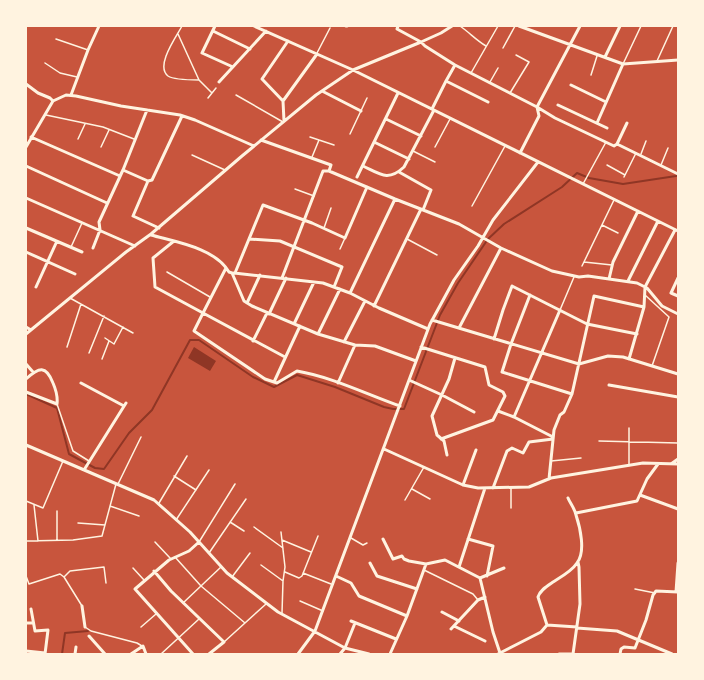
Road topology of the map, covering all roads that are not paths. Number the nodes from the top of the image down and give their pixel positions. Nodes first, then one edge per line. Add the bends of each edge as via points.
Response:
1 (99, 26) edge
2 (182, 26) edge
3 (215, 26) edge
4 (254, 26) edge
5 (398, 26) edge
6 (452, 26) edge
7 (460, 26) edge
8 (498, 26) edge
9 (514, 26) edge
10 (519, 26) edge
11 (580, 26) edge
12 (620, 26) edge
13 (641, 26) edge
14 (672, 26) edge
15 (330, 28) dead end
16 (213, 31) junction
17 (266, 31) junction
18 (178, 34) junction
19 (56, 39) dead end
20 (288, 42) junction
21 (421, 42) junction
22 (569, 45) junction
23 (486, 46) junction
24 (503, 48) dead end
25 (250, 49) junction
26 (88, 50) junction
27 (317, 54) junction
28 (516, 55) dead end
29 (598, 55) junction
30 (605, 57) junction
31 (678, 60) edge
32 (657, 61) junction
33 (45, 63) dead end
34 (623, 64) junction
35 (455, 65) junction
36 (233, 67) junction
37 (498, 68) dead end
38 (353, 70) junction
39 (471, 73) junction
40 (591, 74) dead end
41 (78, 77) junction
42 (199, 80) junction
43 (446, 81) junction
44 (219, 82) dead end
45 (490, 83) junction
46 (26, 84) edge
47 (571, 85) dead end
48 (216, 88) dead end
49 (322, 91) junction
50 (212, 93) junction
51 (398, 93) junction
52 (510, 93) junction
53 (71, 95) junction
54 (236, 96) dead end
55 (208, 98) dead end
56 (367, 98) dead end
57 (53, 101) junction
58 (283, 101) junction
59 (488, 102) dead end
60 (606, 102) junction
61 (558, 105) dead end
62 (537, 107) junction
63 (147, 110) junction
64 (433, 110) junction
65 (361, 111) junction
66 (44, 115) junction
67 (182, 116) junction
68 (450, 118) junction
69 (386, 119) junction
70 (284, 122) junction
71 (627, 122) dead end
72 (85, 123) junction
73 (597, 124) junction
74 (607, 128) dead end
75 (109, 130) junction
76 (350, 134) dead end
77 (421, 136) junction
78 (31, 137) junction
79 (310, 137) dead end
80 (78, 139) dead end
81 (134, 139) junction
82 (261, 140) junction
83 (319, 140) junction
84 (646, 141) dead end
85 (374, 142) junction
86 (606, 142) junction
87 (617, 144) junction
88 (334, 145) dead end
89 (254, 146) junction
90 (506, 146) junction
91 (26, 147) edge
92 (101, 147) dead end
93 (435, 147) dead end
94 (668, 148) dead end
95 (413, 151) junction
96 (520, 153) junction
97 (636, 153) junction
98 (192, 155) dead end
99 (640, 155) junction
100 (312, 158) junction
101 (409, 159) junction
102 (435, 162) dead end
103 (538, 162) junction
104 (607, 165) dead end
105 (26, 166) edge
106 (363, 166) junction
107 (660, 166) junction
108 (122, 170) junction
109 (225, 170) junction
110 (329, 171) junction
111 (399, 172) junction
112 (677, 173) edge
113 (120, 176) junction
114 (357, 177) dead end
115 (148, 181) junction
116 (583, 184) junction
117 (367, 187) junction
118 (295, 189) dead end
119 (314, 196) junction
120 (26, 198) edge
121 (395, 199) junction
122 (614, 200) junction
123 (107, 203) junction
124 (472, 206) dead end
125 (331, 208) dead end
126 (422, 210) junction
127 (638, 211) junction
128 (305, 221) junction
129 (658, 221) junction
130 (82, 222) junction
131 (602, 225) junction
132 (26, 228) edge
133 (159, 228) junction
134 (324, 228) junction
135 (100, 230) junction
136 (677, 231) edge
137 (618, 233) dead end
138 (151, 234) junction
139 (345, 238) junction
140 (249, 239) junction
141 (406, 239) junction
142 (486, 239) junction
143 (57, 241) junction
144 (174, 241) junction
145 (135, 246) junction
146 (294, 246) junction
147 (71, 247) junction
148 (93, 248) dead end
149 (501, 248) junction
150 (340, 249) dead end
151 (26, 252) edge
152 (82, 252) dead end
153 (437, 255) dead end
154 (48, 262) junction
155 (584, 262) junction
156 (612, 265) junction
157 (582, 266) dead end
158 (226, 268) junction
159 (167, 272) dead end
160 (234, 273) junction
161 (75, 274) dead end
162 (260, 275) junction
163 (574, 276) junction
164 (284, 278) junction
165 (678, 278) edge
166 (609, 279) junction
167 (628, 281) junction
168 (314, 282) junction
169 (36, 287) dead end
170 (334, 287) junction
171 (645, 287) junction
172 (340, 289) junction
173 (350, 293) junction
174 (645, 294) junction
175 (530, 295) junction
176 (678, 296) edge
177 (70, 298) junction
178 (211, 298) junction
179 (365, 301) junction
180 (247, 303) junction
181 (82, 304) junction
182 (374, 306) junction
183 (644, 307) junction
184 (560, 310) junction
185 (203, 313) junction
186 (268, 313) junction
187 (678, 314) edge
188 (104, 316) junction
189 (436, 321) junction
190 (294, 324) junction
191 (587, 324) junction
192 (300, 326) junction
193 (26, 327) edge
194 (123, 327) junction
195 (459, 328) junction
196 (428, 329) junction
197 (32, 330) junction
198 (133, 333) dead end
199 (26, 334) edge
200 (318, 334) junction
201 (637, 334) junction
202 (105, 338) dead end
203 (494, 338) junction
204 (109, 341) junction
205 (253, 341) junction
206 (344, 342) junction
207 (511, 344) junction
208 (354, 345) junction
209 (67, 347) dead end
210 (423, 348) junction
211 (542, 352) junction
212 (89, 353) dead end
213 (285, 357) junction
214 (455, 358) junction
215 (102, 359) dead end
216 (629, 359) junction
217 (416, 361) junction
218 (26, 364) edge
219 (579, 364) junction
220 (652, 366) junction
221 (33, 372) junction
222 (678, 373) edge
223 (26, 379) edge
224 (410, 381) junction
225 (529, 381) junction
226 (274, 382) junction
227 (81, 383) dead end
228 (338, 383) junction
229 (609, 385) dead end
230 (26, 392) edge
231 (572, 394) junction
232 (442, 395) junction
233 (678, 397) edge
234 (57, 404) junction
235 (399, 409) junction
236 (498, 411) junction
237 (474, 412) dead end
238 (514, 417) junction
239 (629, 428) dead end
240 (141, 437) dead end
241 (553, 438) junction
242 (441, 439) junction
243 (599, 441) dead end
244 (629, 442) junction
245 (678, 443) edge
246 (26, 445) edge
247 (384, 449) junction
248 (476, 450) dead end
249 (187, 456) dead end
250 (447, 456) dead end
251 (581, 458) dead end
252 (678, 459) edge
253 (63, 461) junction
254 (89, 462) junction
255 (550, 462) junction
256 (658, 464) junction
257 (670, 464) junction
258 (678, 464) edge
259 (629, 465) junction
260 (424, 467) junction
261 (85, 468) junction
262 (209, 470) dead end
263 (174, 476) junction
264 (549, 479) junction
265 (117, 484) junction
266 (236, 484) dead end
267 (463, 485) junction
268 (485, 488) junction
269 (493, 488) junction
270 (511, 488) junction
271 (411, 489) junction
272 (196, 490) junction
273 (640, 495) junction
274 (568, 498) dead end
275 (246, 499) dead end
276 (430, 499) dead end
277 (405, 500) dead end
278 (26, 501) edge
279 (34, 504) junction
280 (158, 504) junction
281 (110, 506) junction
282 (511, 508) dead end
283 (678, 509) edge
284 (57, 512) dead end
285 (576, 513) junction
286 (139, 516) dead end
287 (176, 520) junction
288 (230, 522) junction
289 (78, 523) dead end
290 (105, 525) junction
291 (254, 527) dead end
292 (244, 531) dead end
293 (281, 532) dead end
294 (318, 536) dead end
295 (351, 538) junction
296 (383, 539) dead end
297 (468, 539) junction
298 (56, 540) junction
299 (282, 540) junction
300 (26, 541) edge
301 (38, 541) junction
302 (155, 542) dead end
303 (199, 542) junction
304 (367, 543) dead end
305 (283, 548) junction
306 (311, 552) junction
307 (209, 553) junction
308 (250, 553) dead end
309 (175, 557) junction
310 (170, 559) junction
311 (578, 562) junction
312 (370, 563) dead end
313 (678, 563) edge
314 (426, 564) junction
315 (261, 565) dead end
316 (222, 567) junction
317 (459, 567) junction
318 (133, 568) dead end
319 (504, 568) dead end
320 (424, 570) junction
321 (154, 571) junction
322 (285, 572) junction
323 (303, 573) junction
324 (26, 576) edge
325 (336, 576) junction
326 (488, 576) junction
327 (64, 577) junction
328 (232, 577) junction
329 (480, 578) junction
330 (144, 580) junction
331 (283, 581) junction
332 (106, 583) dead end
333 (333, 585) junction
334 (201, 586) junction
335 (636, 588) dead end
336 (417, 589) junction
337 (677, 592) edge
338 (655, 593) junction
339 (485, 597) junction
340 (478, 600) junction
341 (300, 601) dead end
342 (184, 603) junction
343 (266, 604) junction
344 (82, 606) joint
345 (31, 609) dead end
346 (323, 611) junction
347 (442, 612) dead end
348 (157, 613) junction
349 (282, 614) junction
350 (407, 616) junction
351 (200, 618) junction
352 (351, 621) dead end
353 (459, 621) junction
354 (26, 623) edge
355 (244, 623) junction
356 (355, 623) junction
357 (33, 624) junction
358 (547, 625) junction
359 (85, 627) joint
360 (141, 627) dead end
361 (577, 628) junction
362 (315, 632) junction
363 (89, 636) dead end
364 (179, 638) junction
365 (396, 639) junction
366 (639, 640) junction
367 (485, 641) dead end
368 (224, 642) junction
369 (143, 646) junction
370 (76, 647) dead end
371 (345, 648) junction
372 (26, 651) edge
373 (45, 653) edge
374 (499, 653) edge
375 (75, 654) edge
376 (105, 654) edge
377 (131, 654) edge
378 (146, 654) edge
379 (161, 654) edge
380 (193, 654) edge
381 (209, 654) edge
382 (298, 654) edge
383 (340, 654) edge
384 (369, 654) edge
385 (390, 654) edge
386 (559, 654) edge
387 (573, 654) edge
388 (577, 654) edge
389 (620, 654) edge
390 (672, 654) edge

1 - 26 street
2 - 18 lane
3 - 16 street
4 - 17 street
5 - 21 street via 397,29
6 - 21 street
7 - 23 lane
8 - 23 lane
9 - 24 lane
10 - 22 street
11 - 22 street
12 - 30 street
13 - 34 lane
14 - 32 lane
15 - 27 lane
16 - 25 street
16 - 36 street via 202,53
17 - 20 street
17 - 25 street
18 - 42 lane
18 - 42 lane via 164,61 164,71 172,78
19 - 26 lane
20 - 27 street
20 - 58 street via 262,79
21 - 35 street
21 - 38 street
22 - 29 street
22 - 62 street
23 - 39 lane
25 - 36 street
26 - 41 street
27 - 38 street
27 - 58 street
28 - 52 lane via 529,62
29 - 30 street
29 - 40 lane
30 - 34 street
31 - 32 street
32 - 34 street
33 - 41 lane via 60,73
34 - 60 street
35 - 39 street
35 - 43 street
36 - 44 street
37 - 45 lane
38 - 49 street
38 - 51 street
39 - 45 street
41 - 53 street
42 - 50 lane
43 - 59 street
43 - 64 street
45 - 52 street
46 - 57 street
47 - 60 street
48 - 50 lane
49 - 65 street
49 - 70 street
50 - 55 lane
51 - 64 street
51 - 69 street
52 - 62 street
53 - 57 street
53 - 63 street
54 - 70 lane
56 - 65 lane
57 - 66 street
58 - 70 street
60 - 73 street
61 - 73 street
62 - 86 street
62 - 96 street via 539,116
63 - 67 street
63 - 81 street
64 - 68 street
64 - 77 street
65 - 76 lane
66 - 72 lane
66 - 78 street
67 - 89 street
67 - 115 street via 152,180
68 - 90 street
68 - 93 lane
69 - 77 street
69 - 85 street
70 - 82 street
71 - 87 street
72 - 75 lane
72 - 80 lane
73 - 74 street
75 - 81 lane
75 - 92 lane
77 - 95 street
78 - 91 street
78 - 113 street
79 - 83 lane
81 - 108 street
82 - 89 street
82 - 100 street
83 - 88 lane
83 - 100 lane
84 - 99 lane
85 - 101 street
85 - 106 street
86 - 87 street via 614,146
86 - 116 lane
87 - 97 street
89 - 109 street
90 - 96 street
90 - 124 lane
94 - 107 lane
95 - 101 street
95 - 102 lane
96 - 103 street
97 - 99 street
97 - 104 lane via 624,176
98 - 109 lane
99 - 107 street
100 - 110 street via 331,165
101 - 111 street
103 - 116 street
103 - 142 street via 493,220
105 - 123 street
106 - 111 street via 384,176
106 - 114 street
107 - 112 street
108 - 113 street
108 - 115 street
109 - 133 street
110 - 117 street
110 - 119 street via 323,171
111 - 126 street via 431,190
113 - 123 street
115 - 133 street via 133,216
116 - 122 street
117 - 121 street
117 - 139 street
118 - 119 lane
119 - 128 street
120 - 130 street
121 - 126 street
121 - 173 street
122 - 127 street
122 - 131 lane
123 - 135 street via 99,222
125 - 134 lane
126 - 141 street
126 - 142 street via 459,224
127 - 129 street
127 - 156 street
128 - 134 street
128 - 140 street via 263,205
128 - 146 street
129 - 136 street
129 - 167 street
130 - 135 street
130 - 147 lane
131 - 137 lane
131 - 155 lane
132 - 143 street
133 - 138 street
134 - 139 street
135 - 145 street
135 - 148 street
136 - 171 street
138 - 144 street
138 - 145 street
139 - 150 lane
140 - 146 street
140 - 160 street
141 - 153 lane
141 - 182 street
142 - 149 street
142 - 189 street via 454,280
143 - 147 street
143 - 154 street
144 - 158 street via 213,256
144 - 185 street via 153,258 155,287
145 - 177 street
146 - 164 street
146 - 170 street via 342,267
147 - 152 street
149 - 163 street via 552,271
149 - 195 street
151 - 154 street
154 - 161 street
154 - 169 street
155 - 156 lane
155 - 157 lane
156 - 166 street
158 - 160 street
158 - 178 street
159 - 178 lane
160 - 162 street
160 - 180 street
162 - 164 street
162 - 180 street
163 - 166 street
163 - 184 lane
164 - 168 street
164 - 186 street
165 - 176 street via 671,293
166 - 167 street
167 - 171 street
168 - 170 street
168 - 190 street
170 - 172 street
171 - 174 street
171 - 187 street via 662,306
172 - 173 street
172 - 200 street
173 - 179 street
174 - 183 street
174 - 220 lane via 669,317
175 - 184 street
175 - 203 street via 512,286
175 - 207 street
177 - 181 lane
177 - 197 street
178 - 185 street
179 - 182 street
179 - 206 street
180 - 186 street
181 - 188 lane
181 - 209 lane
182 - 196 street
183 - 191 street via 594,296
183 - 201 street
184 - 191 street
184 - 211 street
185 - 205 street
185 - 226 street via 194,331 265,379
186 - 190 street
186 - 205 street
188 - 194 lane
188 - 212 lane
189 - 195 street
189 - 196 street
190 - 192 street
191 - 201 street
191 - 219 street
192 - 200 street
192 - 213 street
193 - 197 street
194 - 198 lane
194 - 204 lane via 114,344
195 - 203 street
196 - 210 street
197 - 199 street
200 - 206 street
201 - 216 street
202 - 204 lane
203 - 207 street
204 - 215 lane
205 - 213 street
206 - 208 street
207 - 211 street
207 - 225 street via 502,372
208 - 217 street via 375,346
208 - 228 street
210 - 214 street
210 - 217 street
211 - 219 street
211 - 225 street
213 - 226 street
214 - 232 street
214 - 236 street via 485,367 489,385 503,392 505,396
216 - 219 street via 608,356
216 - 220 street
217 - 224 street
218 - 221 street
219 - 231 street
220 - 222 street
221 - 223 street
221 - 234 street via 41,369 49,373 58,396
224 - 232 street
224 - 235 street
225 - 231 street
225 - 238 street
226 - 228 street via 277,383 297,371
227 - 254 street via 125,405
228 - 235 street
229 - 233 street
230 - 234 street
231 - 241 street via 557,421
232 - 237 street
232 - 242 street via 432,416 437,435
234 - 254 lane via 73,452
235 - 247 street
236 - 238 street
236 - 242 street via 493,420
238 - 241 street
239 - 244 lane
240 - 265 lane
241 - 255 street
241 - 269 street via 529,442 523,453 512,448 508,451
242 - 250 street via 444,441
243 - 244 lane
244 - 245 lane
244 - 259 lane
246 - 253 street
247 - 260 street
247 - 295 street
248 - 267 street
249 - 263 lane
251 - 255 lane
252 - 257 street
253 - 261 street
253 - 279 lane via 43,508
254 - 261 street
255 - 264 street
256 - 257 street
256 - 259 street
256 - 273 street
257 - 258 street
259 - 264 street
260 - 267 street
260 - 271 lane
261 - 265 street
262 - 272 lane
263 - 272 lane
263 - 280 lane
264 - 270 street via 529,487
265 - 280 street
265 - 281 lane
266 - 303 lane
267 - 268 street
268 - 269 street
268 - 297 street
269 - 270 street
270 - 282 lane
271 - 276 lane
271 - 277 lane
272 - 287 lane
273 - 283 street
273 - 285 street via 637,500
274 - 285 street
275 - 288 lane
278 - 279 lane
279 - 301 lane
280 - 287 street
281 - 286 lane
281 - 290 lane
284 - 298 lane
285 - 311 street via 582,545
287 - 303 street
288 - 292 lane
288 - 307 lane
289 - 290 lane
290 - 298 lane via 102,536
291 - 305 lane
293 - 299 lane
294 - 306 lane
295 - 304 lane via 363,545
295 - 325 street
296 - 314 street via 393,559 402,556 409,561
297 - 317 street
297 - 326 street via 493,546
298 - 301 lane
299 - 305 lane
299 - 306 lane
300 - 301 lane
302 - 310 lane
303 - 307 street
303 - 309 street via 189,551
305 - 322 lane
306 - 323 lane
307 - 316 street
308 - 328 lane
309 - 310 street
309 - 334 lane
310 - 321 street
311 - 358 street via 539,594
311 - 361 street via 580,604
312 - 336 street via 377,576
313 - 337 street
314 - 317 street via 445,560
314 - 320 street
315 - 331 lane
316 - 328 street
316 - 334 lane
317 - 329 street
318 - 330 lane
319 - 326 street
320 - 336 street
320 - 340 lane via 473,594
321 - 330 street
321 - 342 street
322 - 323 lane via 299,578
322 - 331 lane
323 - 333 lane
324 - 327 lane via 29,584 60,574
325 - 333 street
325 - 350 street via 351,583 359,596
326 - 329 street
327 - 332 lane via 70,571 104,567
327 - 344 lane
328 - 343 street
329 - 339 street
330 - 348 street via 135,588
331 - 349 lane
333 - 346 street
334 - 342 lane
334 - 355 lane
335 - 338 lane
336 - 350 street
337 - 338 street
338 - 366 street
339 - 340 street
339 - 374 street
340 - 353 street
341 - 346 lane
342 - 351 street
343 - 349 street
343 - 355 lane
344 - 359 street
345 - 357 street
346 - 362 street
347 - 353 street
348 - 360 lane
348 - 364 street
349 - 362 street
350 - 365 street
351 - 364 lane
351 - 368 street
352 - 356 street
353 - 367 street via 453,628
354 - 357 street
355 - 368 lane
356 - 365 street
356 - 371 street
357 - 373 street via 35,631 48,630
358 - 361 street
358 - 374 street via 541,632
359 - 369 lane
361 - 366 street via 617,631
361 - 387 street
362 - 371 street
362 - 382 street
363 - 376 street
364 - 379 lane
364 - 380 street
365 - 385 street
366 - 389 street via 635,648 624,646
366 - 390 street
368 - 381 street
369 - 377 street
369 - 378 street
370 - 375 street
371 - 383 street
371 - 384 street
372 - 373 street
386 - 387 street
387 - 388 lane

